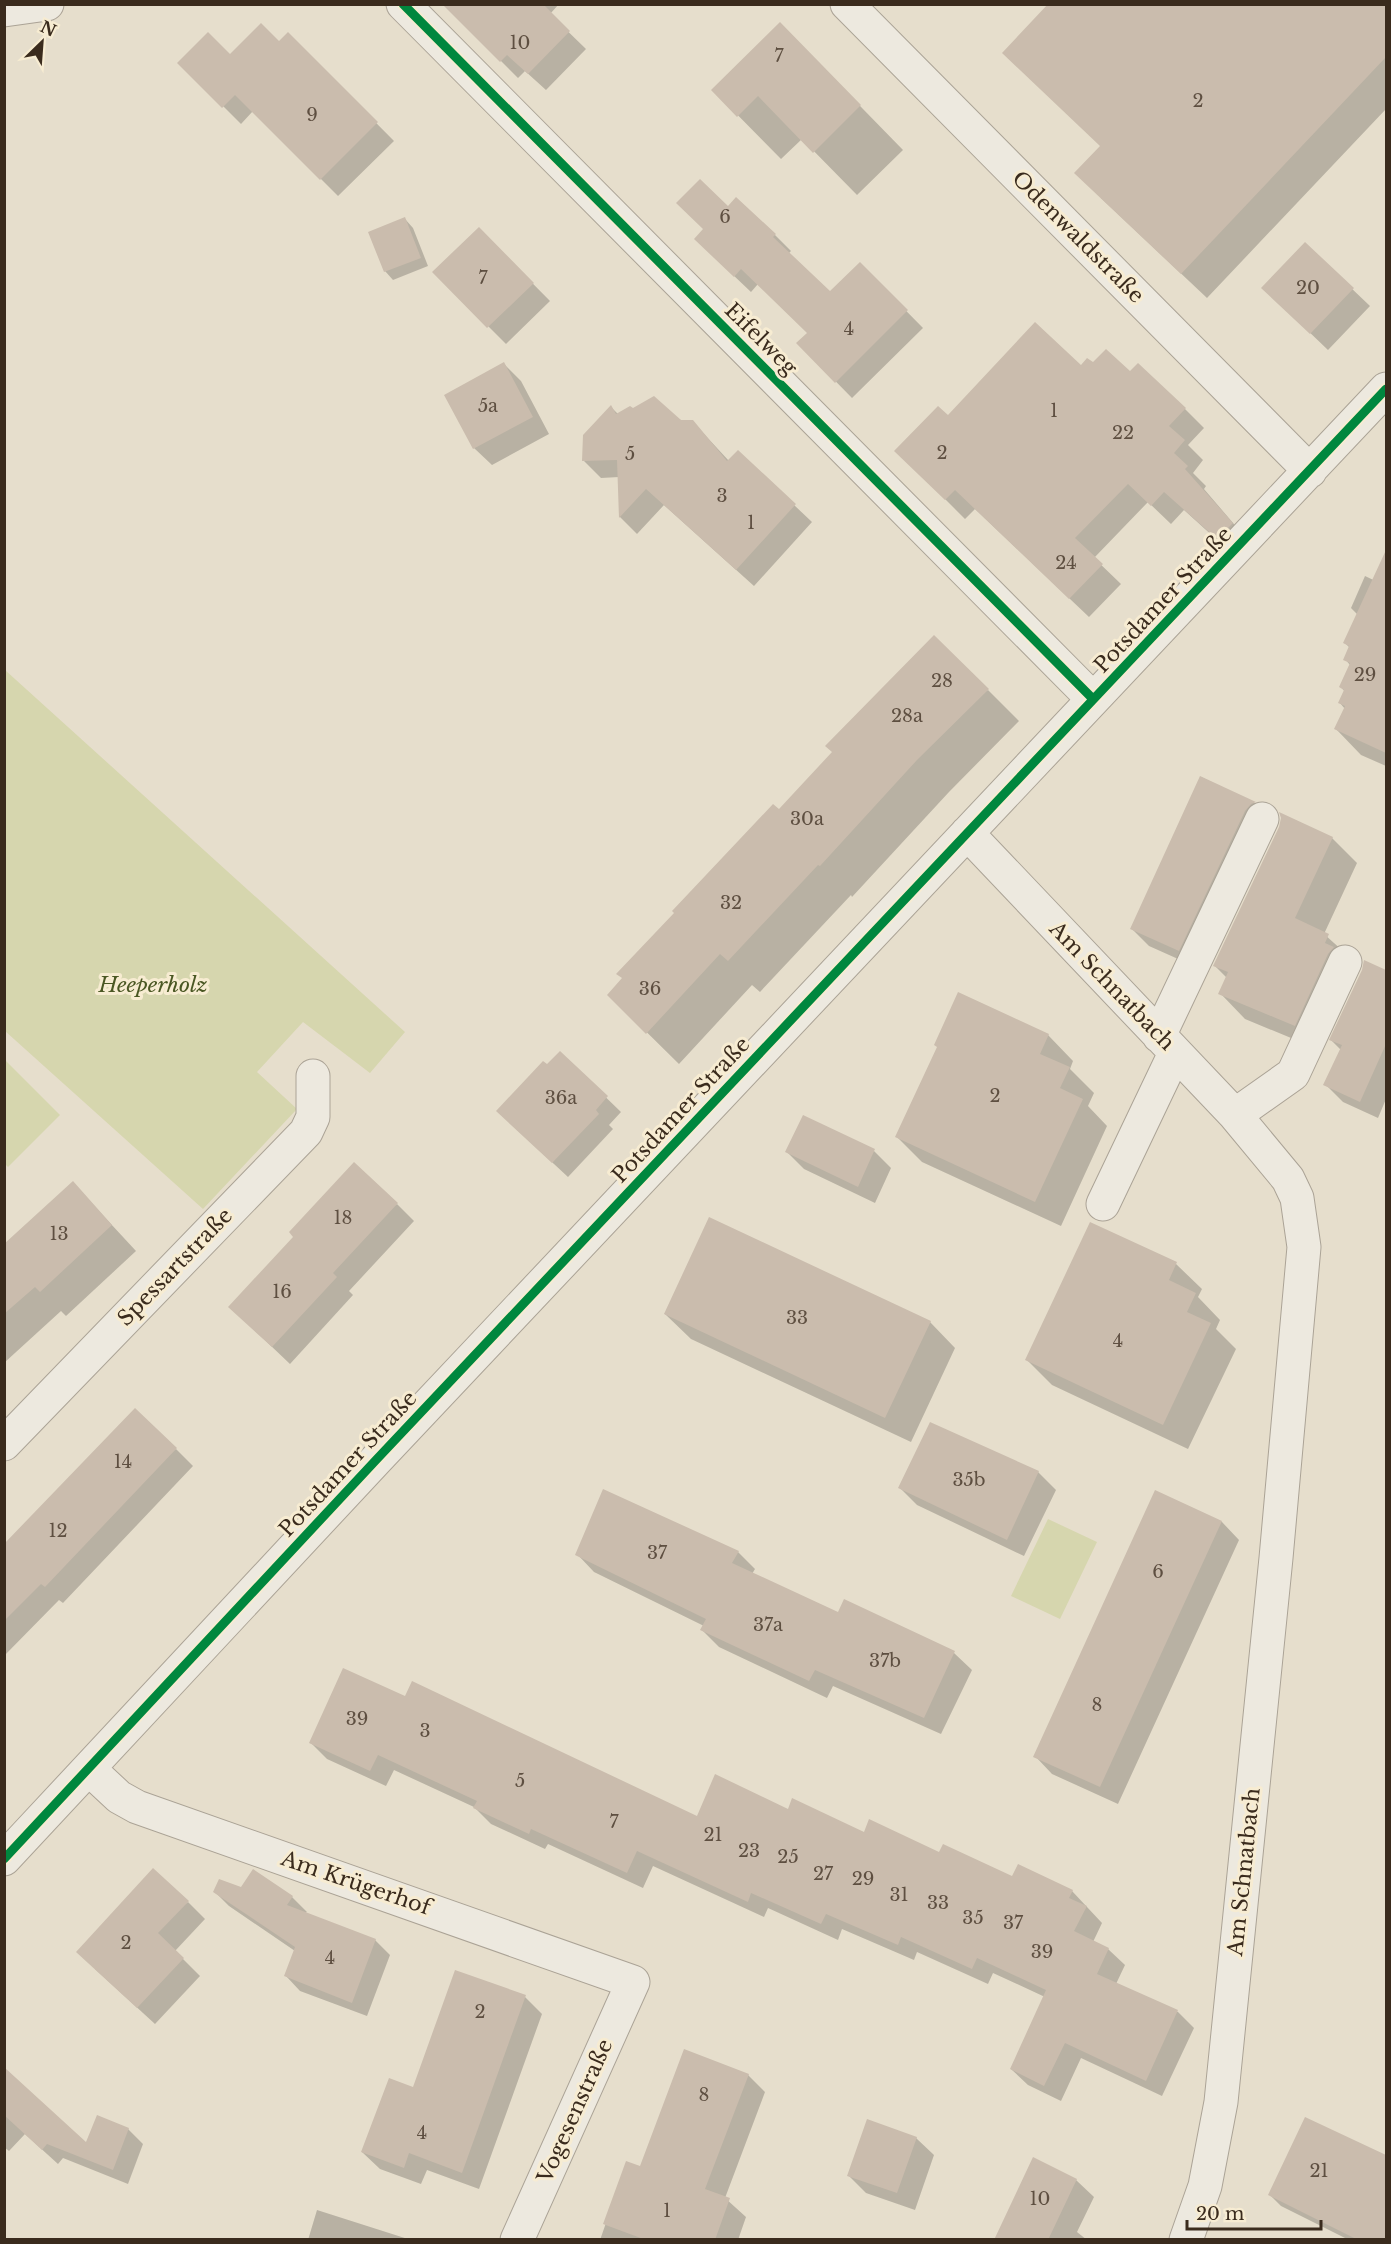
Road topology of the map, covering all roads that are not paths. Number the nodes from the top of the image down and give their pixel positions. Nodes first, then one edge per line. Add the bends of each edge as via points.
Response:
1 (47, 4) edge
2 (403, 4) edge
3 (847, 4) edge
4 (4, 10) edge
5 (1386, 389) edge
6 (1310, 471) junction
7 (1093, 699) junction
8 (1262, 819) dead end
9 (967, 833) junction
10 (1345, 962) dead end
11 (1167, 1044) junction
12 (313, 1076) dead end
13 (1235, 1115) junction
14 (1103, 1204) dead end
15 (4, 1444) edge
16 (89, 1769) junction
17 (4, 1859) edge
18 (633, 1982) joint
19 (517, 2240) edge
20 (1186, 2240) edge

1 - 4 street
2 - 7 street, Eifelweg
3 - 6 street, Odenwaldstraße
5 - 6 street, Potsdamer Straße
6 - 7 street, Potsdamer Straße
7 - 9 street, Potsdamer Straße
8 - 11 street
9 - 11 street, Am Schnatbach
9 - 16 street, Potsdamer Straße
10 - 13 street via 1293,1074
11 - 13 street, Am Schnatbach
11 - 14 street
12 - 15 street, Spessartstraße via 313,1117 306,1132
13 - 20 street, Am Schnatbach via 1288,1179 1297,1197 1304,1247 1221,2102 1205,2186
16 - 17 street, Potsdamer Straße
16 - 18 street, Am Krügerhof via 125,1802
18 - 19 street, Vogesenstraße

